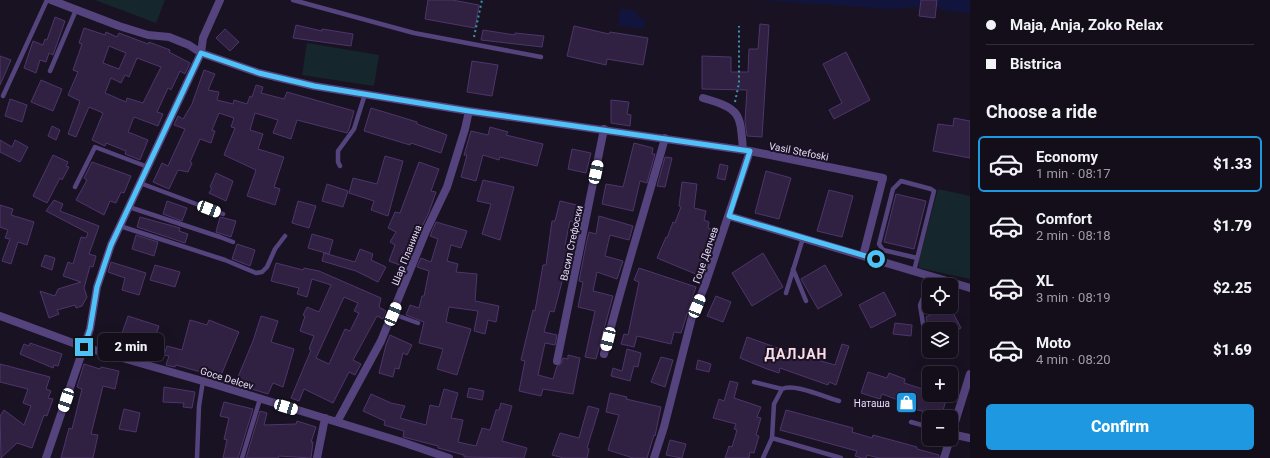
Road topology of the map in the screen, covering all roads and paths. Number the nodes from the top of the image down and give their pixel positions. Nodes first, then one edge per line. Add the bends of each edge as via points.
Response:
1 (47, 0) edge
2 (51, 0) edge
3 (220, 0) edge
4 (293, 0) edge
5 (482, 0) edge
6 (76, 10) junction
7 (739, 26) dead end
8 (473, 44) junction
9 (201, 53) junction
10 (541, 57) dead end
11 (50, 71) dead end
12 (365, 94) junction
13 (3, 96) dead end
14 (703, 98) dead end
15 (733, 109) junction
16 (469, 111) junction
17 (604, 129) junction
18 (665, 138) junction
19 (747, 151) junction
20 (340, 166) dead end
21 (148, 167) junction
22 (140, 183) junction
23 (75, 187) dead end
24 (129, 208) junction
25 (223, 214) dead end
26 (729, 216) junction
27 (120, 226) junction
28 (285, 236) dead end
29 (803, 238) junction
30 (232, 242) dead end
31 (863, 256) junction
32 (917, 258) junction
33 (793, 269) junction
34 (914, 271) junction
35 (932, 276) junction
36 (970, 288) edge
37 (786, 293) dead end
38 (806, 301) dead end
39 (393, 314) junction
40 (0, 316) edge
41 (923, 322) edge
42 (418, 324) dead end
43 (84, 347) junction
44 (604, 354) dead end
45 (557, 361) dead end
46 (970, 374) edge
47 (203, 381) junction
48 (754, 382) dead end
49 (782, 389) junction
50 (260, 399) junction
51 (839, 401) dead end
52 (958, 412) edge
53 (325, 418) junction
54 (337, 422) junction
55 (911, 422) dead end
56 (922, 425) edge
57 (958, 435) edge
58 (772, 438) junction
59 (970, 438) edge
60 (948, 446) edge
61 (430, 455) edge
62 (46, 458) edge
63 (197, 458) edge
64 (242, 458) edge
65 (317, 458) edge
66 (449, 458) edge
67 (654, 458) edge
68 (763, 458) edge
69 (841, 458) edge
70 (944, 458) edge

1 - 13 lane
2 - 6 street, Vasil Stefoski
3 - 9 street via 203,38
4 - 8 lane via 414,33
5 - 8 path
6 - 9 street, Vasil Stefoski via 148,35 169,36
6 - 11 lane
7 - 15 path via 739,83
8 - 10 lane
9 - 12 street, Vasil Stefoski via 259,73 314,86
9 - 21 street
12 - 16 street, Vasil Stefoski
12 - 20 lane via 354,129 338,151
14 - 15 street
15 - 19 street via 741,120
16 - 17 street, Vasil Stefoski
16 - 39 street, Шар Планина via 447,187 426,231
17 - 18 street, Vasil Stefoski
17 - 45 street, Васил Стефоски
18 - 19 street, Vasil Stefoski
18 - 44 street via 643,219 626,267
19 - 26 street, Гоце Делчев
19 - 31 street, Vasil Stefoski via 883,178
21 - 22 street
21 - 23 lane via 95,146
22 - 24 street
22 - 25 lane
24 - 27 street
24 - 30 lane
26 - 29 street
26 - 67 street, Гоце Делчев via 692,317
27 - 28 lane via 256,273 267,267 275,249
27 - 43 street via 97,287 90,329
29 - 31 street
29 - 33 lane
31 - 34 street
32 - 32 lane via 934,191 901,181 893,189 879,244 883,250
32 - 34 lane
33 - 37 lane
33 - 38 lane
34 - 35 street
35 - 36 street
35 - 41 lane via 920,305
39 - 42 lane
39 - 54 street, Шар Планина
40 - 43 street, Goce Delcev
43 - 47 street, Goce Delcev
43 - 62 street
46 - 52 street
47 - 50 street, Goce Delcev
47 - 63 lane via 199,406
48 - 49 lane
49 - 51 lane via 788,386
49 - 58 lane via 774,404
50 - 53 street, Goce Delcev
50 - 64 lane
53 - 54 street, Goce Delcev
53 - 65 street
54 - 61 street, Goce Delcev
55 - 56 lane
57 - 59 street
58 - 68 lane
58 - 69 lane
60 - 70 street
61 - 66 street, Goce Delcev

